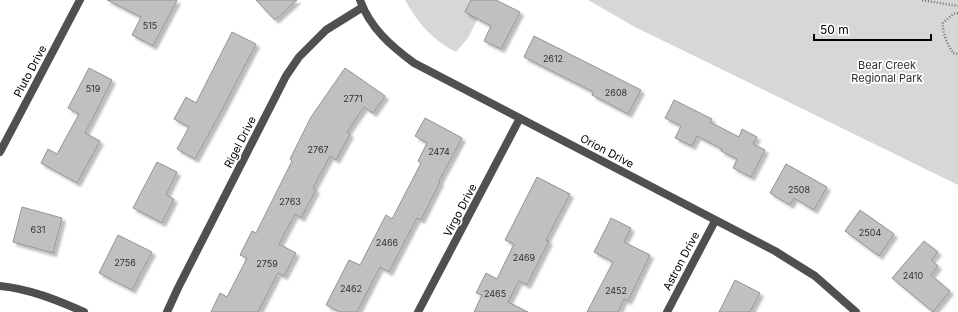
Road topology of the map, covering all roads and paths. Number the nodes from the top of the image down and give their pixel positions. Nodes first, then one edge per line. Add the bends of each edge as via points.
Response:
1 (80, 0) edge
2 (922, 0) edge
3 (361, 4) edge
4 (958, 6) edge
5 (958, 13) edge
6 (958, 54) edge
7 (520, 118) junction
8 (0, 152) edge
9 (715, 220) junction
10 (0, 286) edge
11 (84, 312) edge
12 (167, 312) edge
13 (418, 312) edge
14 (667, 312) edge
15 (856, 312) edge

1 - 8 street, Pluto Drive
2 - 4 path
3 - 7 street, Orion Drive via 373,25 397,51 414,63
3 - 12 street, Rigel Drive via 326,30 299,57 286,76
5 - 6 path via 943,23 942,29 953,53
7 - 9 street, Orion Drive
7 - 13 street, Virgo Drive
9 - 14 street, Astron Drive
9 - 15 street, Orion Drive via 775,251 815,276
10 - 11 street via 32,292

